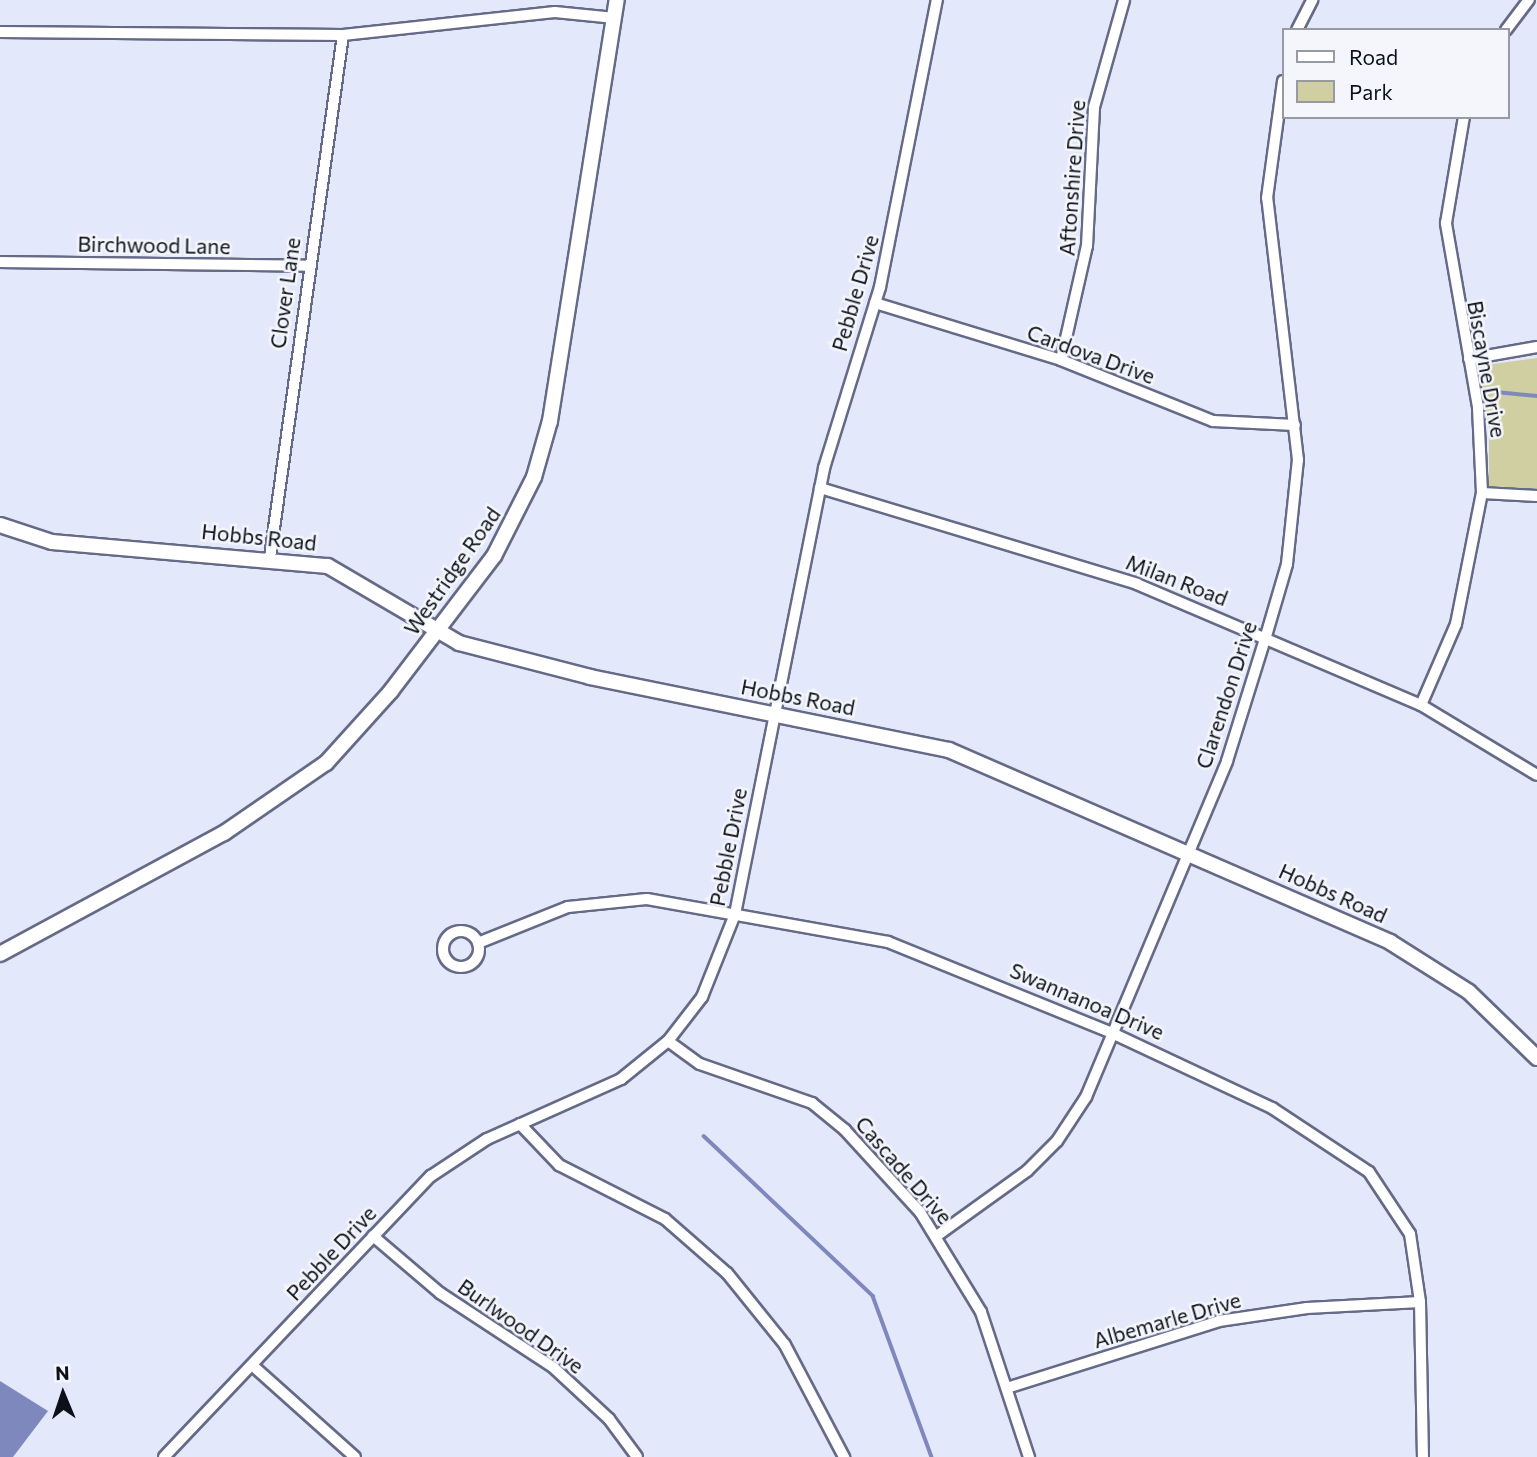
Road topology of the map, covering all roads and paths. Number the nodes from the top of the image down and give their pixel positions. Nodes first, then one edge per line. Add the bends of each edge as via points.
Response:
1 (617, 0) edge
2 (937, 0) edge
3 (1124, 0) edge
4 (1312, 0) edge
5 (1529, 0) edge
6 (615, 18) junction
7 (1298, 28) edge
8 (1508, 28) edge
9 (0, 32) edge
10 (343, 35) junction
11 (1282, 88) edge
12 (1464, 119) edge
13 (0, 262) edge
14 (307, 266) junction
15 (875, 303) junction
16 (1537, 347) edge
17 (1469, 359) junction
18 (1061, 360) junction
19 (1294, 425) junction
20 (820, 488) junction
21 (1482, 493) junction
22 (1537, 496) edge
23 (0, 525) edge
24 (270, 557) junction
25 (437, 631) junction
26 (1266, 636) junction
27 (1421, 705) junction
28 (775, 714) junction
29 (1537, 775) edge
30 (1188, 851) junction
31 (735, 914) junction
32 (478, 943) dead end
33 (0, 954) edge
34 (1112, 1032) junction
35 (668, 1041) junction
36 (1537, 1058) edge
37 (520, 1124) junction
38 (937, 1235) junction
39 (373, 1236) junction
40 (1420, 1301) junction
41 (252, 1365) junction
42 (1010, 1387) junction
43 (164, 1457) edge
44 (355, 1457) edge
45 (637, 1457) edge
46 (844, 1457) edge
47 (1029, 1457) edge
48 (1423, 1457) edge

1 - 6 street, Westridge Road
2 - 15 street, Pebble Drive
3 - 18 street, Aftonshire Drive via 1094,107 1087,246
4 - 7 street
5 - 8 street
6 - 10 street via 555,12
6 - 25 street, Westridge Road via 538,466 494,556
9 - 10 street
10 - 14 street, Clover Lane
11 - 19 street, Clarendon Drive via 1267,198
12 - 17 street, Biscayne Drive via 1446,223
13 - 14 street, Birchwood Lane
14 - 24 street, Clover Lane
15 - 18 street, Cardova Drive
15 - 20 street, Pebble Drive via 839,407
16 - 17 street
17 - 21 street, Biscayne Drive
18 - 19 street, Cardova Drive via 1213,421 1258,428
19 - 26 street, Clarendon Drive via 1298,460 1287,564
20 - 26 street, Milan Road via 1137,583
20 - 28 street, Pebble Drive
21 - 22 street
21 - 27 street, Biscayne Drive via 1456,624
23 - 24 street, Hobbs Road via 52,542
24 - 25 street, Hobbs Road via 350,574
25 - 28 street, Hobbs Road via 565,671
25 - 33 street, Westridge Road via 369,719 300,783 225,833
26 - 27 street, Milan Road
26 - 30 street, Clarendon Drive via 1227,761
27 - 29 street, Milan Road
28 - 30 street, Hobbs Road via 948,750
28 - 31 street, Pebble Drive
30 - 34 street, Clarendon Drive
30 - 36 street, Hobbs Road via 1431,964
31 - 32 street, Swannanoa Drive via 647,899 606,900 545,914
31 - 34 street, Swannanoa Drive via 929,955
31 - 35 street, Pebble Drive via 702,997
34 - 38 street, Clarendon Drive via 1086,1097 1057,1141
34 - 40 street, Swannanoa Drive via 1240,1091 1361,1165 1410,1234
35 - 37 street, Pebble Drive via 621,1079
35 - 38 street, Cascade Drive via 700,1064 812,1103 867,1153
37 - 39 street, Pebble Drive via 431,1176
37 - 46 street via 559,1165 665,1219 727,1273 785,1345
38 - 42 street, Cascade Drive via 981,1312
39 - 41 street, Pebble Drive
39 - 45 street, Burlwood Drive via 440,1293 554,1368 608,1419
40 - 42 street, Albemarle Drive via 1307,1308 1219,1321
40 - 48 street, Swannanoa Drive
41 - 43 street, Pebble Drive
41 - 44 street
42 - 47 street, Cascade Drive

